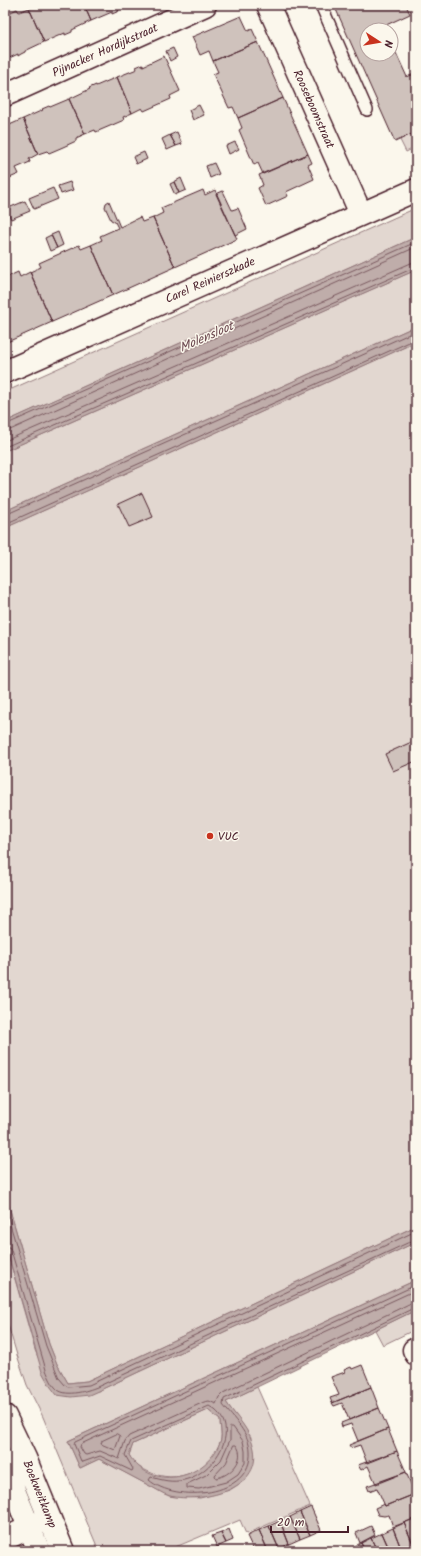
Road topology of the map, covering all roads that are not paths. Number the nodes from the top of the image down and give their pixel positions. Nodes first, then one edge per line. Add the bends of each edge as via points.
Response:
1 (205, 5) edge
2 (268, 5) edge
3 (321, 5) edge
4 (5, 95) edge
5 (367, 110) dead end
6 (416, 190) edge
7 (361, 214) junction
8 (5, 372) edge
9 (5, 1416) edge
10 (5, 1461) edge
11 (49, 1518) junction
12 (29, 1528) junction
13 (5, 1539) edge
14 (40, 1551) edge
15 (63, 1551) edge

1 - 4 street, Pijnacker Hordijkstraat
2 - 7 street, Rooseboomstraat
3 - 5 lane
6 - 7 street, Carel Reinierszkade
7 - 8 street, Carel Reinierszkade
9 - 11 street, Boekweitkamp
10 - 12 street, Boekweitkamp
11 - 12 street
11 - 15 street, Boekweitkamp
12 - 13 street
12 - 14 street, Boekweitkamp

